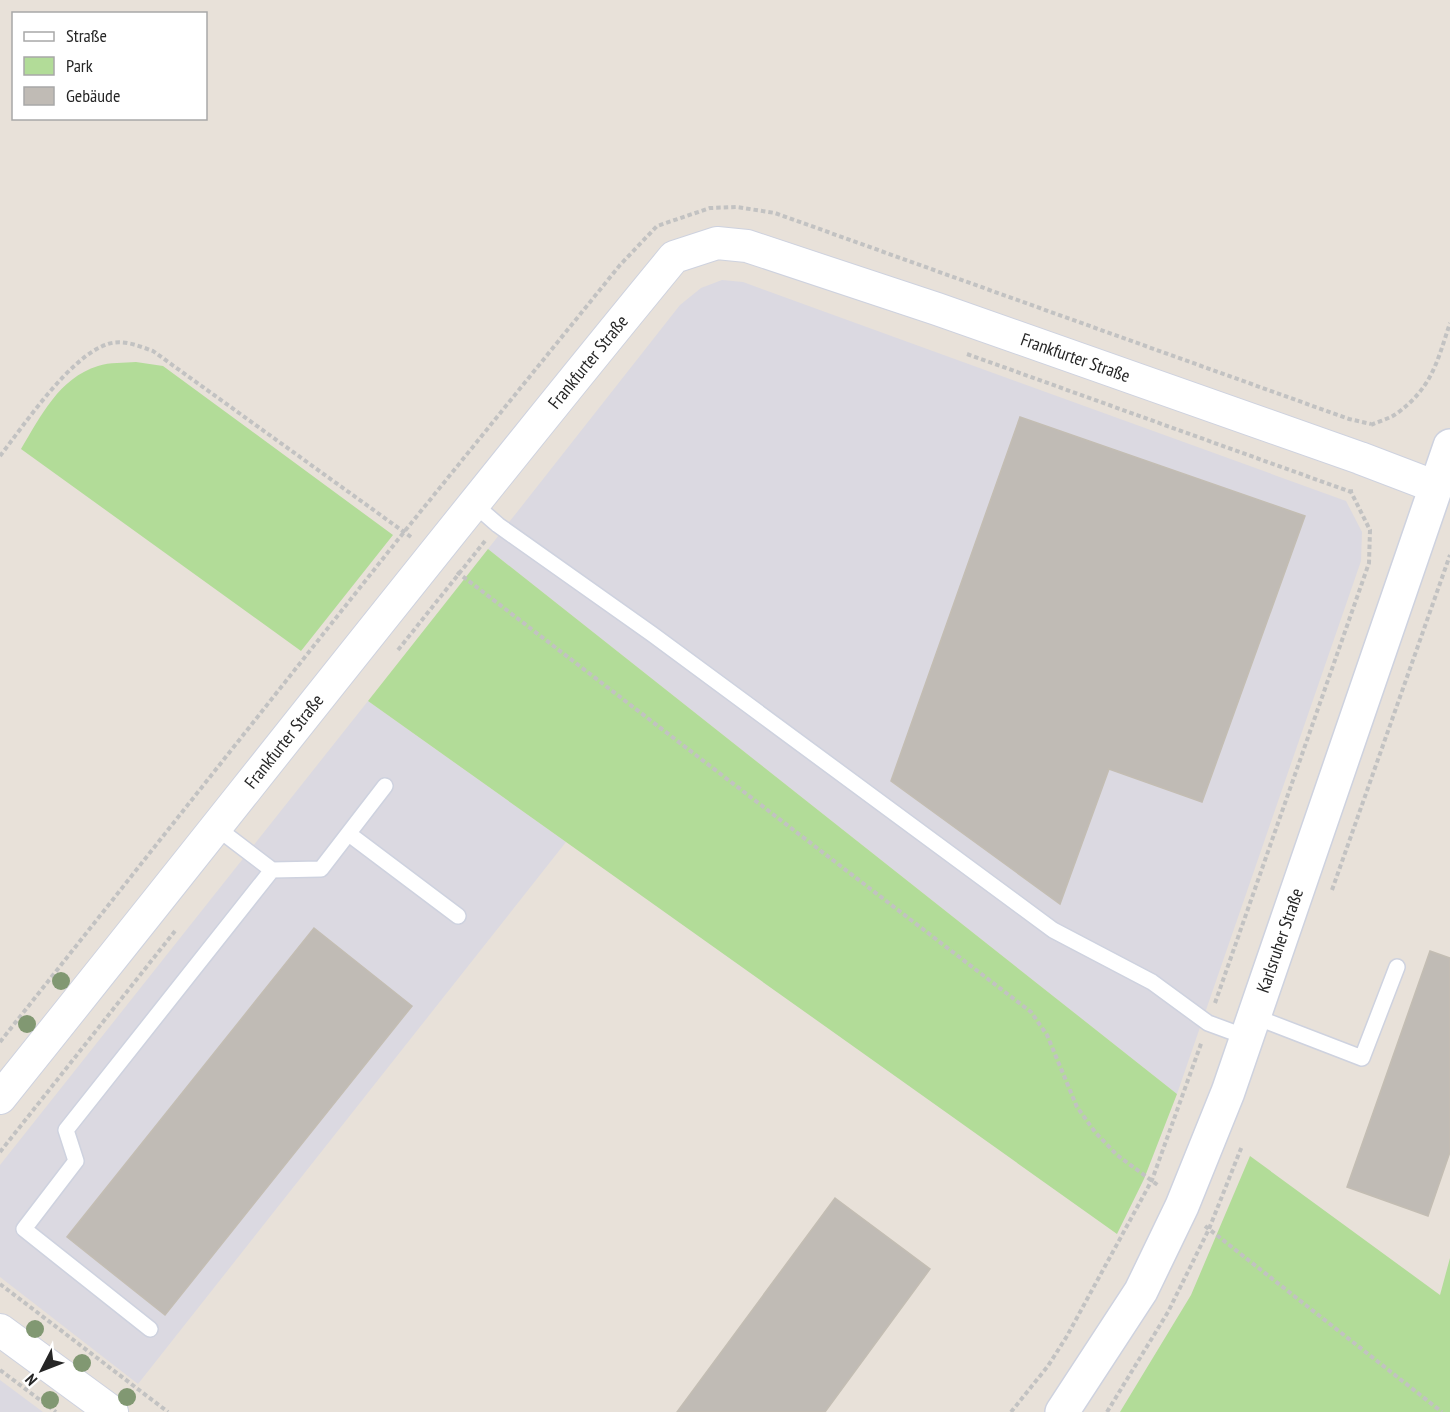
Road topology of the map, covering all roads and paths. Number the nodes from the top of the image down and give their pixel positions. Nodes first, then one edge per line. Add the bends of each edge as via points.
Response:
1 (1450, 323) edge
2 (1371, 424) junction
3 (1450, 446) edge
4 (0, 456) edge
5 (1360, 458) junction
6 (1436, 487) junction
7 (475, 505) junction
8 (404, 532) junction
9 (434, 554) junction
10 (385, 786) dead end
11 (218, 828) junction
12 (349, 834) junction
13 (272, 870) junction
14 (458, 916) dead end
15 (1397, 967) dead end
16 (1208, 1023) junction
17 (1249, 1027) junction
18 (0, 1042) edge
19 (0, 1098) edge
20 (1152, 1180) junction
21 (1182, 1206) junction
22 (0, 1284) edge
23 (150, 1329) dead end
24 (0, 1330) edge
25 (0, 1370) edge
26 (56, 1412) edge
27 (111, 1412) edge
28 (168, 1412) edge
29 (1011, 1412) edge
30 (1062, 1412) edge
31 (1442, 1412) edge

1 - 2 path via 1434,372 1419,396 1394,415
2 - 5 path
2 - 8 path via 775,213 738,207 710,208 657,226
3 - 6 street, Karlsruher Straße
4 - 8 path via 81,359 108,344 127,343 153,351
5 - 6 street, Frankfurter Straße
5 - 7 street, Frankfurter Straße via 915,302 747,246 717,243 674,257
5 - 16 path via 1351,492 1370,530 1369,563
6 - 17 street, Karlsruher Straße
7 - 9 street, Frankfurter Straße
7 - 16 lane via 1053,930 1152,982
8 - 9 path
8 - 18 path
9 - 11 street, Frankfurter Straße
9 - 20 path via 1031,1012 1047,1035 1077,1107 1117,1155
10 - 12 lane
11 - 13 lane
11 - 19 street, Frankfurter Straße
12 - 13 lane via 321,869
12 - 14 lane
13 - 23 lane via 66,1130 76,1161 24,1229
15 - 17 lane via 1362,1058
16 - 17 lane
16 - 20 path
17 - 21 street, Karlsruher Straße via 1228,1092
20 - 21 path
20 - 29 path via 1067,1336
21 - 30 street, Karlsruher Straße via 1142,1291
21 - 31 path
22 - 28 path
24 - 27 street
25 - 26 path

